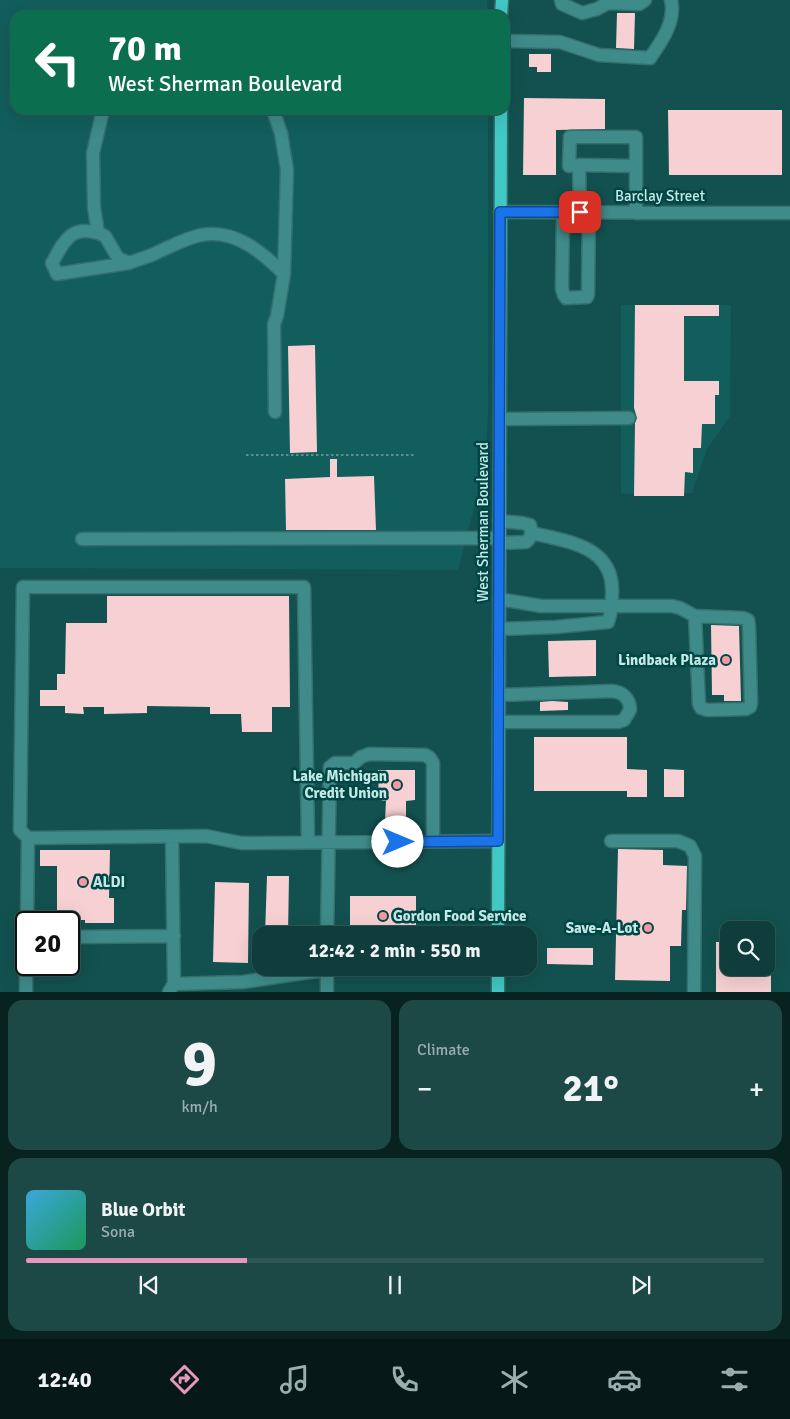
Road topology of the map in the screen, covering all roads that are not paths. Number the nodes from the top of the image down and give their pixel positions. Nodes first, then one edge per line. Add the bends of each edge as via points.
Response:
1 (561, 0) edge
2 (645, 0) edge
3 (671, 0) edge
4 (510, 41) edge
5 (102, 115) edge
6 (275, 115) edge
7 (501, 115) edge
8 (579, 165) junction
9 (636, 166) junction
10 (500, 212) junction
11 (563, 212) junction
12 (584, 212) junction
13 (636, 212) junction
14 (790, 213) edge
15 (98, 233) junction
16 (129, 263) junction
17 (284, 274) junction
18 (275, 412) dead end
19 (629, 418) dead end
20 (500, 419) junction
21 (499, 521) junction
22 (532, 532) junction
23 (82, 539) dead end
24 (499, 541) junction
25 (499, 599) junction
26 (612, 606) junction
27 (695, 616) junction
28 (499, 629) junction
29 (499, 695) junction
30 (499, 722) junction
31 (172, 836) junction
32 (28, 838) junction
33 (498, 841) junction
34 (611, 841) dead end
35 (308, 842) junction
36 (328, 842) junction
37 (433, 842) junction
38 (27, 911) edge
39 (327, 926) edge
40 (498, 926) edge
41 (174, 936) junction
42 (80, 937) edge
43 (26, 976) edge
44 (279, 976) edge
45 (327, 976) edge
46 (498, 976) edge
47 (172, 988) edge
48 (26, 992) edge
49 (327, 992) edge
50 (498, 992) edge
51 (694, 992) edge

1 - 2 street via 562,4 582,13 608,3 639,4
3 - 4 street via 673,9 668,28 650,58 599,55 560,42
5 - 15 street via 93,153
6 - 17 street via 287,170
7 - 10 main road, West Sherman Boulevard
8 - 9 street
8 - 9 street via 569,166 570,137 636,137
8 - 12 street
9 - 13 street
10 - 11 street, Barclay Street
10 - 20 main road, West Sherman Boulevard
11 - 12 street, Barclay Street
11 - 12 street via 562,289 566,298 587,297 588,294
12 - 13 street, Barclay Street
13 - 14 street, Barclay Street
15 - 16 street via 105,236 118,258
15 - 16 street via 88,230 74,232 52,263 56,274
16 - 17 street via 202,235 230,236 251,245
17 - 18 street via 274,324
19 - 20 street
20 - 21 main road, West Sherman Boulevard
21 - 22 street via 527,524
21 - 24 main road, West Sherman Boulevard
22 - 24 street via 526,542
22 - 26 street via 573,543 598,556 611,576
23 - 24 street
24 - 25 main road, West Sherman Boulevard
25 - 26 street via 541,606
25 - 28 main road, West Sherman Boulevard
26 - 27 street via 672,606
26 - 28 street via 608,622
27 - 27 street via 730,616 748,620 750,707 701,708
28 - 29 main road, West Sherman Boulevard
29 - 30 main road, West Sherman Boulevard
29 - 30 street via 612,691 628,699 630,710 624,720 618,722
30 - 33 main road, West Sherman Boulevard
31 - 32 street
31 - 35 street via 206,836 241,843
31 - 41 street
32 - 35 street via 20,830 23,587 304,587
32 - 38 street
33 - 37 street
33 - 40 main road, West Sherman Boulevard
34 - 51 street via 678,841 690,846 696,856
35 - 36 street
36 - 37 street
36 - 37 street via 330,767 335,763 354,763 369,754 425,755 430,758 433,764
36 - 39 street
41 - 42 street
41 - 47 street
43 - 48 street
44 - 47 street
45 - 49 street
46 - 50 main road

